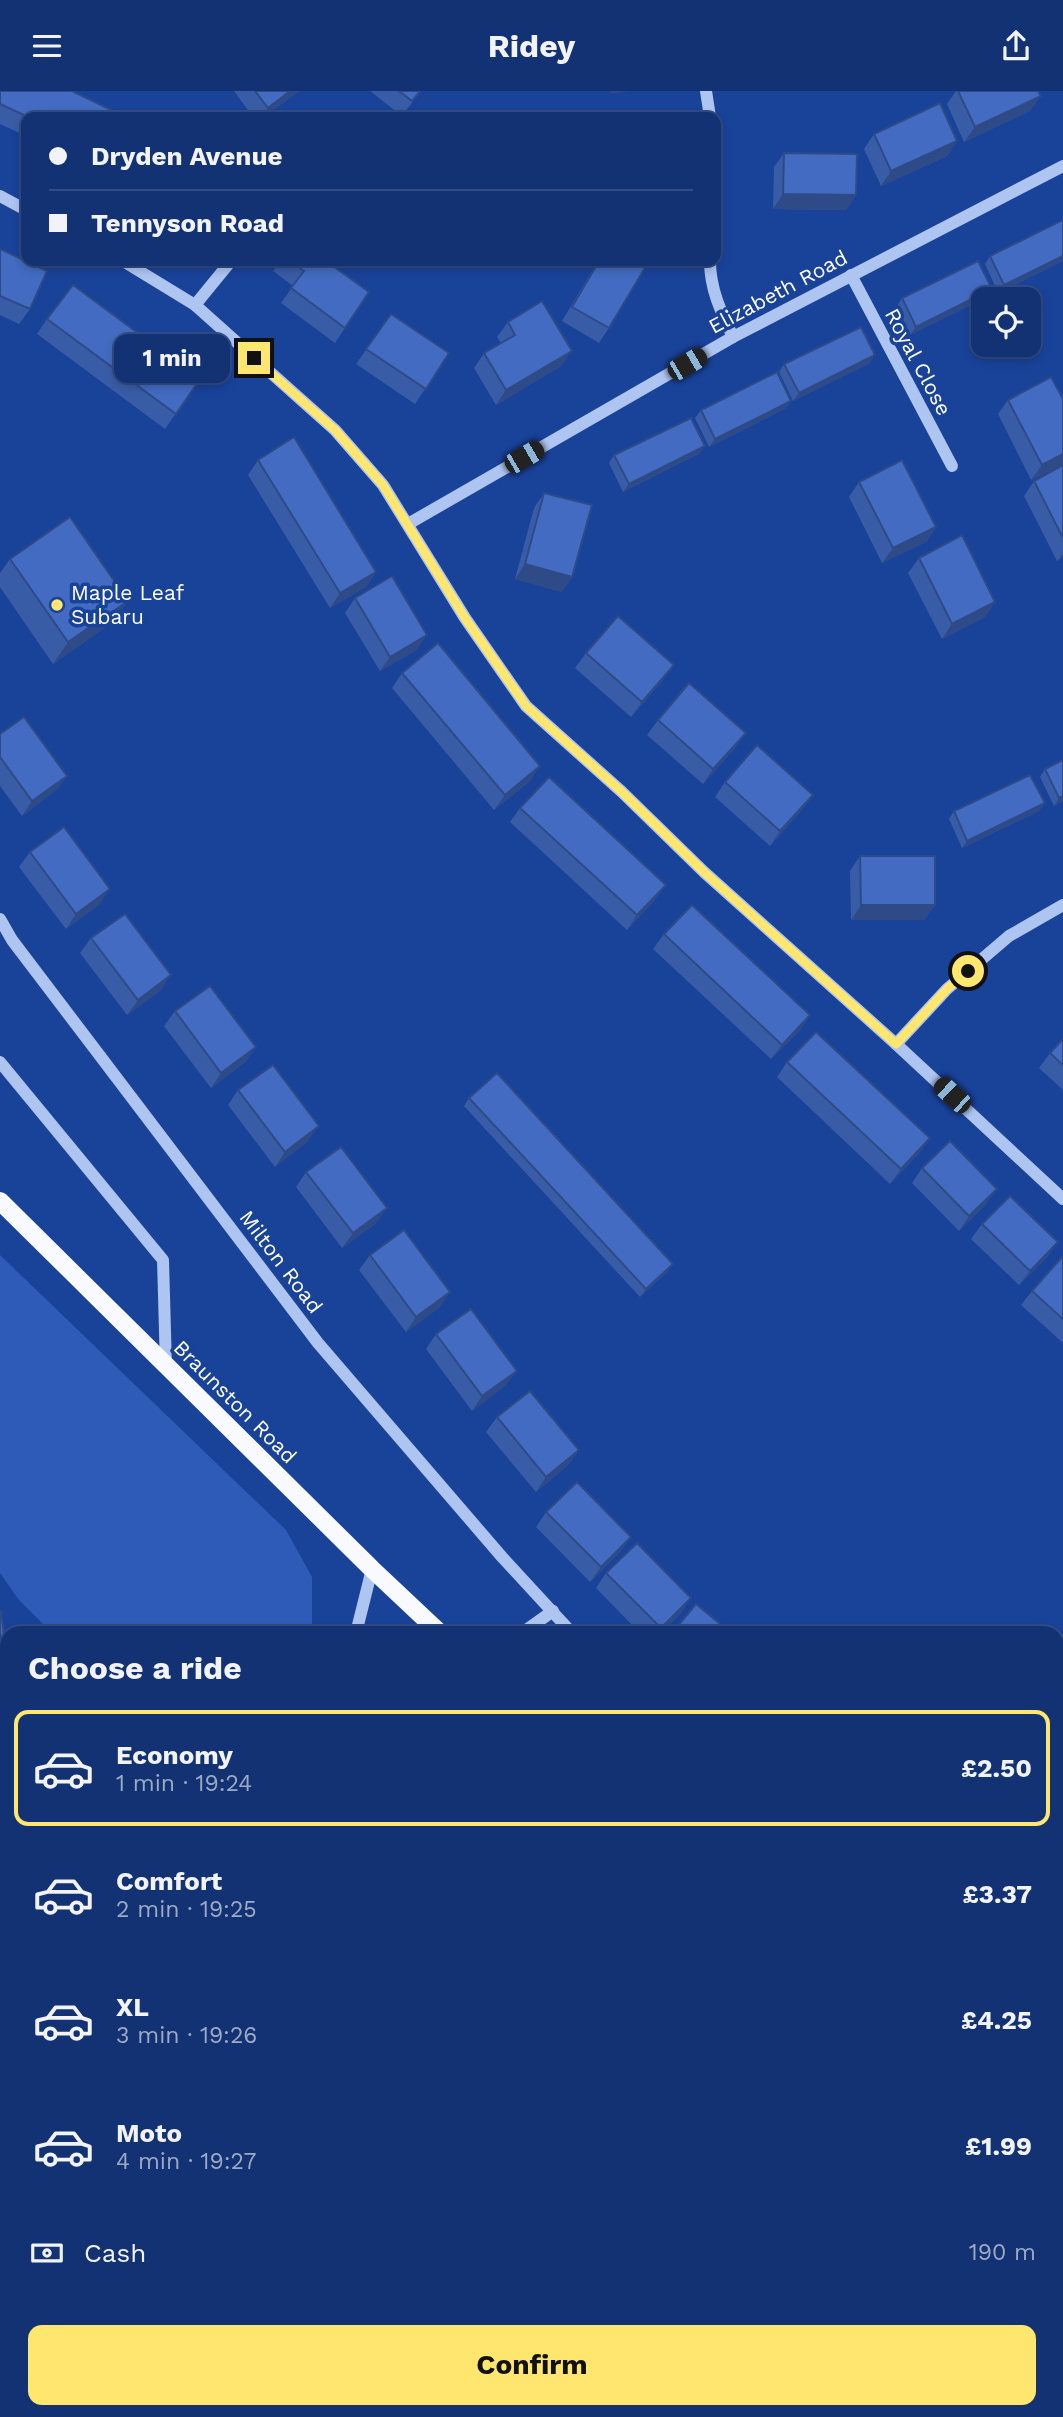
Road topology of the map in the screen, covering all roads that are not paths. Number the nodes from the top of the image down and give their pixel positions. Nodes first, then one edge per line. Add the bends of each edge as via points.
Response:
1 (706, 91) edge
2 (709, 112) edge
3 (1063, 166) edge
4 (0, 196) edge
5 (21, 207) edge
6 (131, 266) edge
7 (228, 266) edge
8 (710, 266) edge
9 (850, 275) junction
10 (195, 305) junction
11 (733, 337) junction
12 (952, 466) dead end
13 (408, 524) junction
14 (1063, 905) edge
15 (0, 919) edge
16 (896, 1044) junction
17 (0, 1062) edge
18 (1063, 1199) edge
19 (0, 1201) edge
20 (166, 1367) junction
21 (372, 1569) junction
22 (553, 1611) junction
23 (358, 1626) edge
24 (433, 1626) edge
25 (532, 1626) edge
26 (566, 1626) edge

1 - 2 street
3 - 9 street, Elizabeth Road
4 - 5 street
6 - 10 street
7 - 10 street
8 - 11 street via 717,304
9 - 11 street, Elizabeth Road
9 - 12 street, Royal Close
10 - 13 street via 335,430 383,485
11 - 13 street, Elizabeth Road
13 - 16 street via 526,706
14 - 16 street via 1009,936 947,989
15 - 22 street, Milton Road via 318,1343
16 - 18 street
17 - 20 street via 163,1260
19 - 20 main road, Braunston Road
20 - 21 main road, Braunston Road
21 - 23 street
21 - 24 main road, Braunston Road
22 - 25 street
22 - 26 street, Milton Road

